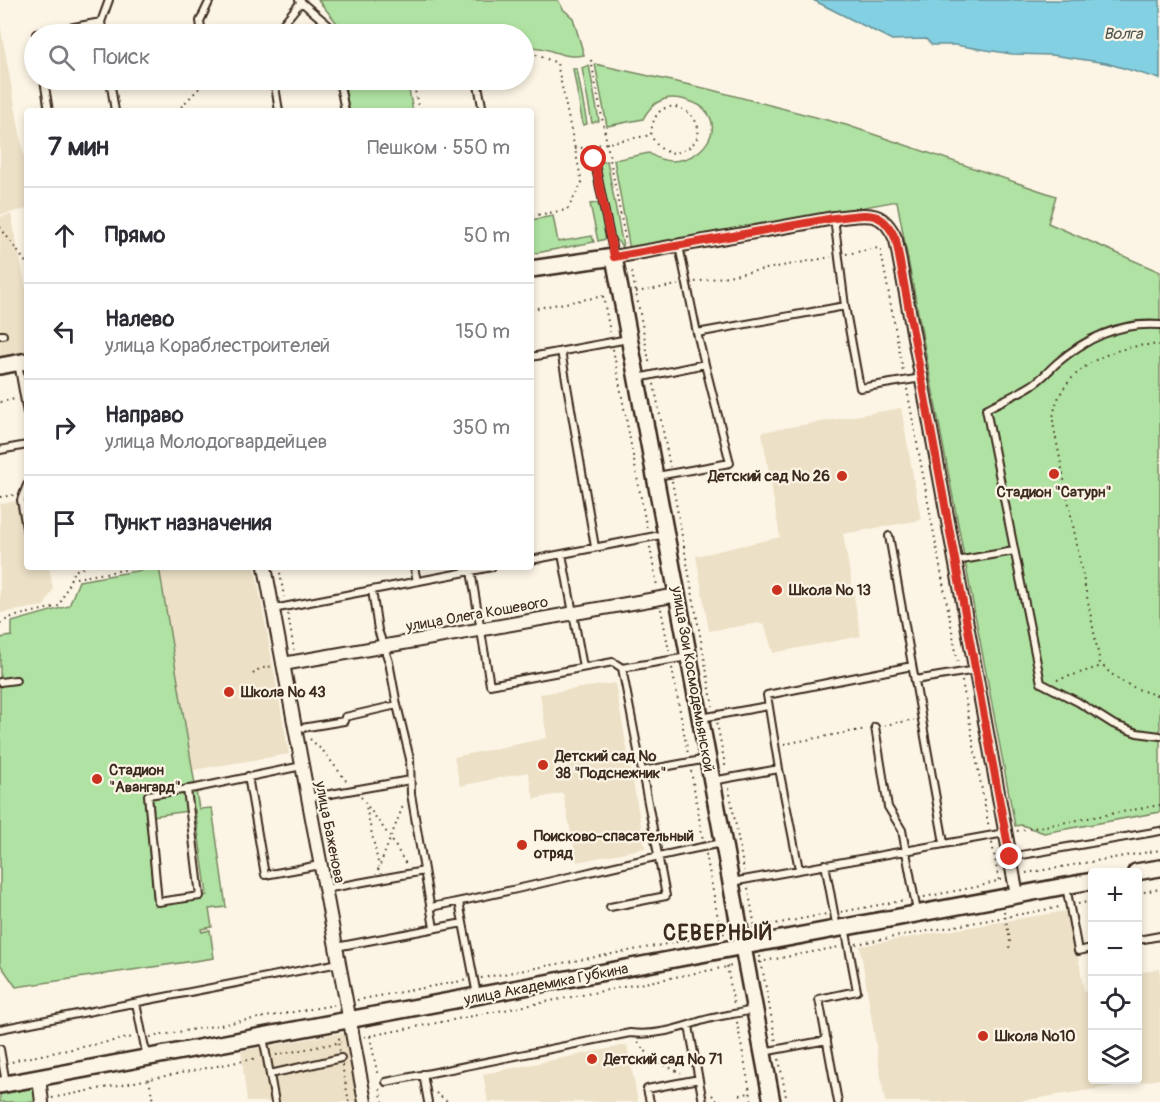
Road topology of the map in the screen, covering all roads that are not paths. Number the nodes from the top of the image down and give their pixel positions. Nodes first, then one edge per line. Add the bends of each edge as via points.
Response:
1 (109, 0) edge
2 (210, 0) edge
3 (300, 1) edge
4 (100, 22) joint
5 (89, 24) edge
6 (200, 24) edge
7 (283, 24) edge
8 (324, 24) edge
9 (46, 90) edge
10 (112, 90) edge
11 (276, 90) edge
12 (341, 90) edge
13 (479, 90) edge
14 (49, 108) edge
15 (115, 108) edge
16 (279, 108) edge
17 (344, 108) edge
18 (482, 108) edge
19 (594, 159) dead end
20 (834, 218) junction
21 (679, 246) junction
22 (621, 256) junction
23 (534, 269) edge
24 (845, 306) junction
25 (1160, 325) edge
26 (697, 333) junction
27 (630, 338) junction
28 (561, 351) junction
29 (534, 356) edge
30 (23, 362) edge
31 (705, 364) junction
32 (0, 366) edge
33 (645, 376) junction
34 (922, 378) junction
35 (24, 397) edge
36 (24, 446) edge
37 (0, 450) edge
38 (663, 475) junction
39 (24, 491) edge
40 (24, 516) edge
41 (666, 534) junction
42 (889, 536) dead end
43 (595, 547) junction
44 (1014, 551) junction
45 (562, 554) junction
46 (534, 559) edge
47 (956, 561) junction
48 (266, 570) edge
49 (415, 570) edge
50 (476, 570) edge
51 (471, 571) junction
52 (417, 581) junction
53 (372, 590) junction
54 (678, 595) junction
55 (273, 609) junction
56 (573, 612) junction
57 (480, 629) junction
58 (384, 646) junction
59 (689, 657) junction
60 (279, 665) junction
61 (912, 666) junction
62 (583, 667) junction
63 (622, 668) junction
64 (976, 670) junction
65 (915, 680) junction
66 (15, 681) dead end
67 (0, 682) edge
68 (397, 705) junction
69 (768, 705) junction
70 (701, 718) junction
71 (875, 727) road end
72 (295, 730) junction
73 (1160, 736) edge
74 (708, 759) junction
75 (302, 766) junction
76 (778, 769) junction
77 (642, 771) junction
78 (248, 776) junction
79 (410, 780) junction
80 (712, 781) junction
81 (188, 789) junction
82 (308, 798) junction
83 (1160, 831) edge
84 (1005, 833) junction
85 (724, 843) junction
86 (945, 843) junction
87 (905, 850) junction
88 (658, 856) junction
89 (1010, 857) junction
90 (825, 864) junction
91 (321, 865) junction
92 (1160, 868) edge
93 (799, 869) junction
94 (424, 871) junction
95 (1142, 872) edge
96 (731, 882) junction
97 (1088, 882) edge
98 (1066, 886) junction
99 (325, 889) junction
100 (1009, 896) junction
101 (459, 902) junction
102 (916, 906) junction
103 (430, 907) junction
104 (610, 907) dead end
105 (463, 923) junction
106 (839, 923) junction
107 (434, 928) junction
108 (1160, 936) edge
109 (1142, 939) edge
110 (751, 945) junction
111 (336, 946) junction
112 (1088, 949) edge
113 (339, 963) junction
114 (477, 997) junction
115 (136, 1003) junction
116 (755, 1010) junction
117 (350, 1020) junction
118 (689, 1026) junction
119 (0, 1029) edge
120 (263, 1036) junction
121 (827, 1040) junction
122 (0, 1049) edge
123 (770, 1051) junction
124 (147, 1058) junction
125 (341, 1058) dead end
126 (270, 1074) junction
127 (423, 1074) junction
128 (39, 1078) junction
129 (699, 1079) junction
130 (386, 1082) dead end
131 (3, 1084) edge
132 (42, 1101) edge
133 (275, 1102) edge
134 (365, 1102) edge
135 (428, 1102) edge
136 (650, 1102) edge
137 (703, 1102) edge
138 (772, 1102) edge
139 (838, 1102) edge

1 - 4 lane
2 - 6 lane
3 - 7 lane
3 - 8 lane
4 - 5 lane
9 - 14 lane
10 - 15 lane
11 - 16 lane
12 - 17 lane
13 - 18 lane
19 - 22 lane
20 - 21 street
20 - 24 lane
20 - 34 street via 880,217 889,224 896,240
21 - 22 street
21 - 26 lane
22 - 23 street
22 - 27 street, улица Зои Космодемьянской via 631,291
24 - 26 lane
24 - 34 lane via 860,388
25 - 44 lane via 1131,326 1105,333 1074,350 1034,384 986,408
26 - 31 lane
27 - 28 lane
27 - 33 street, улица Зои Космодемьянской
28 - 29 lane
28 - 43 lane
30 - 32 street
30 - 35 lane
31 - 33 lane
31 - 38 lane via 730,463
33 - 38 street, улица Зои Космодемьянской
34 - 47 street
36 - 37 lane
38 - 41 street, улица Зои Космодемьянской
39 - 40 lane
41 - 43 lane
41 - 54 street, улица Зои Космодемьянской
42 - 61 lane
43 - 45 lane
44 - 47 lane
44 - 73 lane via 1041,683 1113,723 1137,733
45 - 46 lane
45 - 56 lane
47 - 64 street
48 - 55 street, улица Баженова
49 - 52 lane
50 - 51 lane
51 - 52 lane
51 - 57 lane
52 - 53 lane
53 - 55 lane
53 - 58 lane
54 - 56 street, улица Олега Кошевого
54 - 59 street, улица Зои Космодемьянской
55 - 60 street, улица Баженова
56 - 57 street, улица Олега Кошевого
56 - 62 lane
57 - 58 street, улица Олега Кошевого
57 - 62 lane via 490,685
58 - 60 street, улица Олега Кошевого
58 - 68 lane
59 - 63 lane
59 - 70 street, улица Зои Космодемьянской
60 - 72 street, улица Баженова
61 - 65 lane
61 - 69 lane via 767,695
62 - 63 lane via 613,662
63 - 77 lane
64 - 65 lane
64 - 84 street
65 - 86 lane
66 - 67 lane
68 - 72 lane
68 - 79 lane via 410,759
69 - 70 lane
69 - 76 lane
70 - 74 street, улица Зои Космодемьянской
71 - 87 lane via 888,807 902,830
72 - 75 street, улица Баженова
74 - 77 lane
74 - 80 street, улица Зои Космодемьянской
75 - 78 lane
75 - 82 street, улица Баженова
76 - 80 lane
76 - 93 lane
77 - 88 lane
78 - 81 lane
78 - 91 lane via 265,875
79 - 82 lane
79 - 94 lane
80 - 85 street, улица Зои Космодемьянской
81 - 81 lane via 200,896 158,902 147,795
82 - 91 street, улица Баженова
83 - 89 lane
84 - 86 lane
84 - 89 street
85 - 88 lane
85 - 96 street, улица Зои Космодемьянской
86 - 87 lane
87 - 90 lane
87 - 102 lane
88 - 101 lane
88 - 104 lane via 666,896
89 - 100 street via 1013,876
90 - 93 lane
90 - 106 lane
91 - 99 street, улица Баженова
92 - 95 street
93 - 96 lane
94 - 99 lane
94 - 103 lane
96 - 110 street, улица Зои Космодемьянской
97 - 98 street, улица Академика Губкина
98 - 100 street, улица Академика Губкина
98 - 112 lane via 1078,951
99 - 111 street, улица Баженова
100 - 102 street, улица Академика Губкина
101 - 103 lane
101 - 105 lane
102 - 106 street, улица Академика Губкина
103 - 107 lane
105 - 107 lane
105 - 114 lane
106 - 110 street, улица Академика Губкина
106 - 121 lane via 849,945 857,992 819,999
107 - 111 lane
108 - 109 lane
110 - 114 street, улица Академика Губкина
110 - 116 street, улица Зои Космодемьянской
111 - 113 street, улица Баженова
113 - 115 lane
113 - 117 street, улица Баженова
114 - 117 street, улица Академика Губкина
115 - 119 lane
115 - 124 lane
116 - 118 lane
116 - 123 street, улица Зои Космодемьянской
117 - 120 street, улица Академика Губкина
117 - 134 street, улица Баженова
118 - 127 lane via 644,1035 630,1033
118 - 129 lane
120 - 124 street, улица Академика Губкина
120 - 126 lane
121 - 123 lane
121 - 139 lane
122 - 131 lane
123 - 138 street, улица Зои Космодемьянской
124 - 128 street, улица Академика Губкина
125 - 126 lane
126 - 133 lane
127 - 130 lane
127 - 135 lane
128 - 131 street, улица Академика Губкина
128 - 132 street
129 - 136 lane via 647,1089
129 - 137 lane

